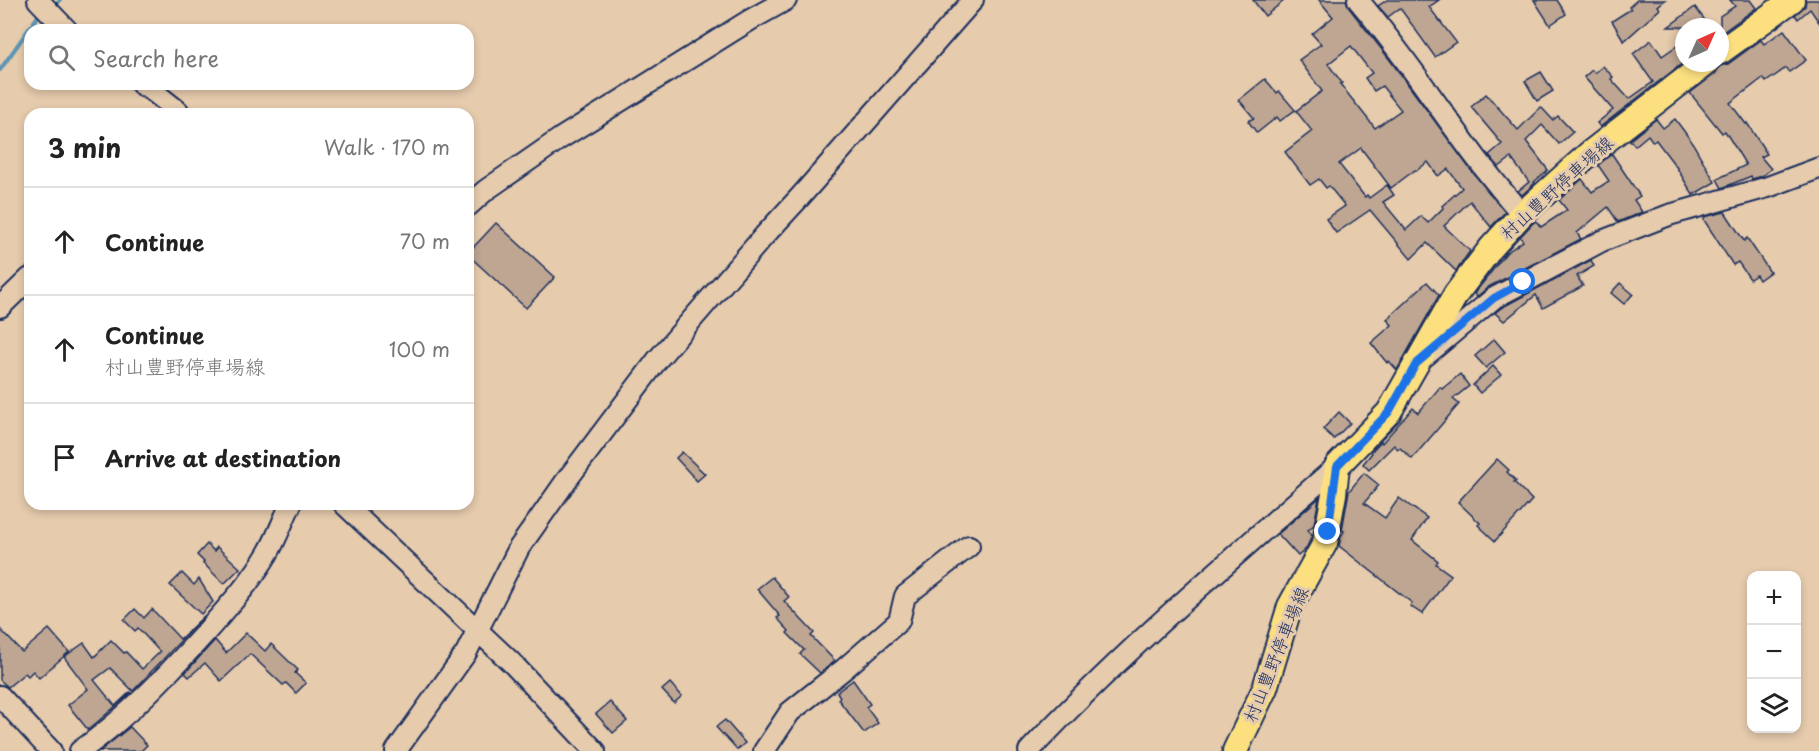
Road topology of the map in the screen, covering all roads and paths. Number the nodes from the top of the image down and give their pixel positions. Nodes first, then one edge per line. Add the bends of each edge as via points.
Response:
1 (38, 0) edge
2 (786, 0) edge
3 (973, 0) edge
4 (1358, 0) edge
5 (1777, 4) edge
6 (61, 24) edge
7 (1729, 44) edge
8 (1694, 72) edge
9 (151, 90) edge
10 (174, 108) edge
11 (1819, 168) edge
12 (474, 201) edge
13 (1522, 214) junction
14 (24, 284) edge
15 (0, 307) edge
16 (1416, 364) junction
17 (1337, 466) junction
18 (288, 510) edge
19 (350, 510) edge
20 (969, 546) dead end
21 (478, 631) junction
22 (0, 696) edge
23 (51, 751) edge
24 (80, 751) edge
25 (396, 751) edge
26 (595, 751) edge
27 (764, 751) edge
28 (1029, 751) edge
29 (1235, 751) edge

1 - 6 street
2 - 12 street via 561,138
3 - 21 street via 658,359 519,548
4 - 13 street via 1493,182
5 - 7 main road
8 - 13 main road, 村山豊野停車場線 via 1590,153
9 - 10 street
11 - 16 street via 1669,215 1602,241 1494,298
13 - 16 main road, 村山豊野停車場線 via 1456,294
14 - 15 street
16 - 17 main road, 村山豊野停車場線 via 1389,412
17 - 28 street via 1152,629
17 - 29 main road, 村山豊野停車場線 via 1325,543 1290,606 1264,688
18 - 24 street via 267,555 241,593 141,700
19 - 21 street
20 - 27 street via 905,596 899,621 790,712
21 - 25 street
21 - 26 street
22 - 23 street

